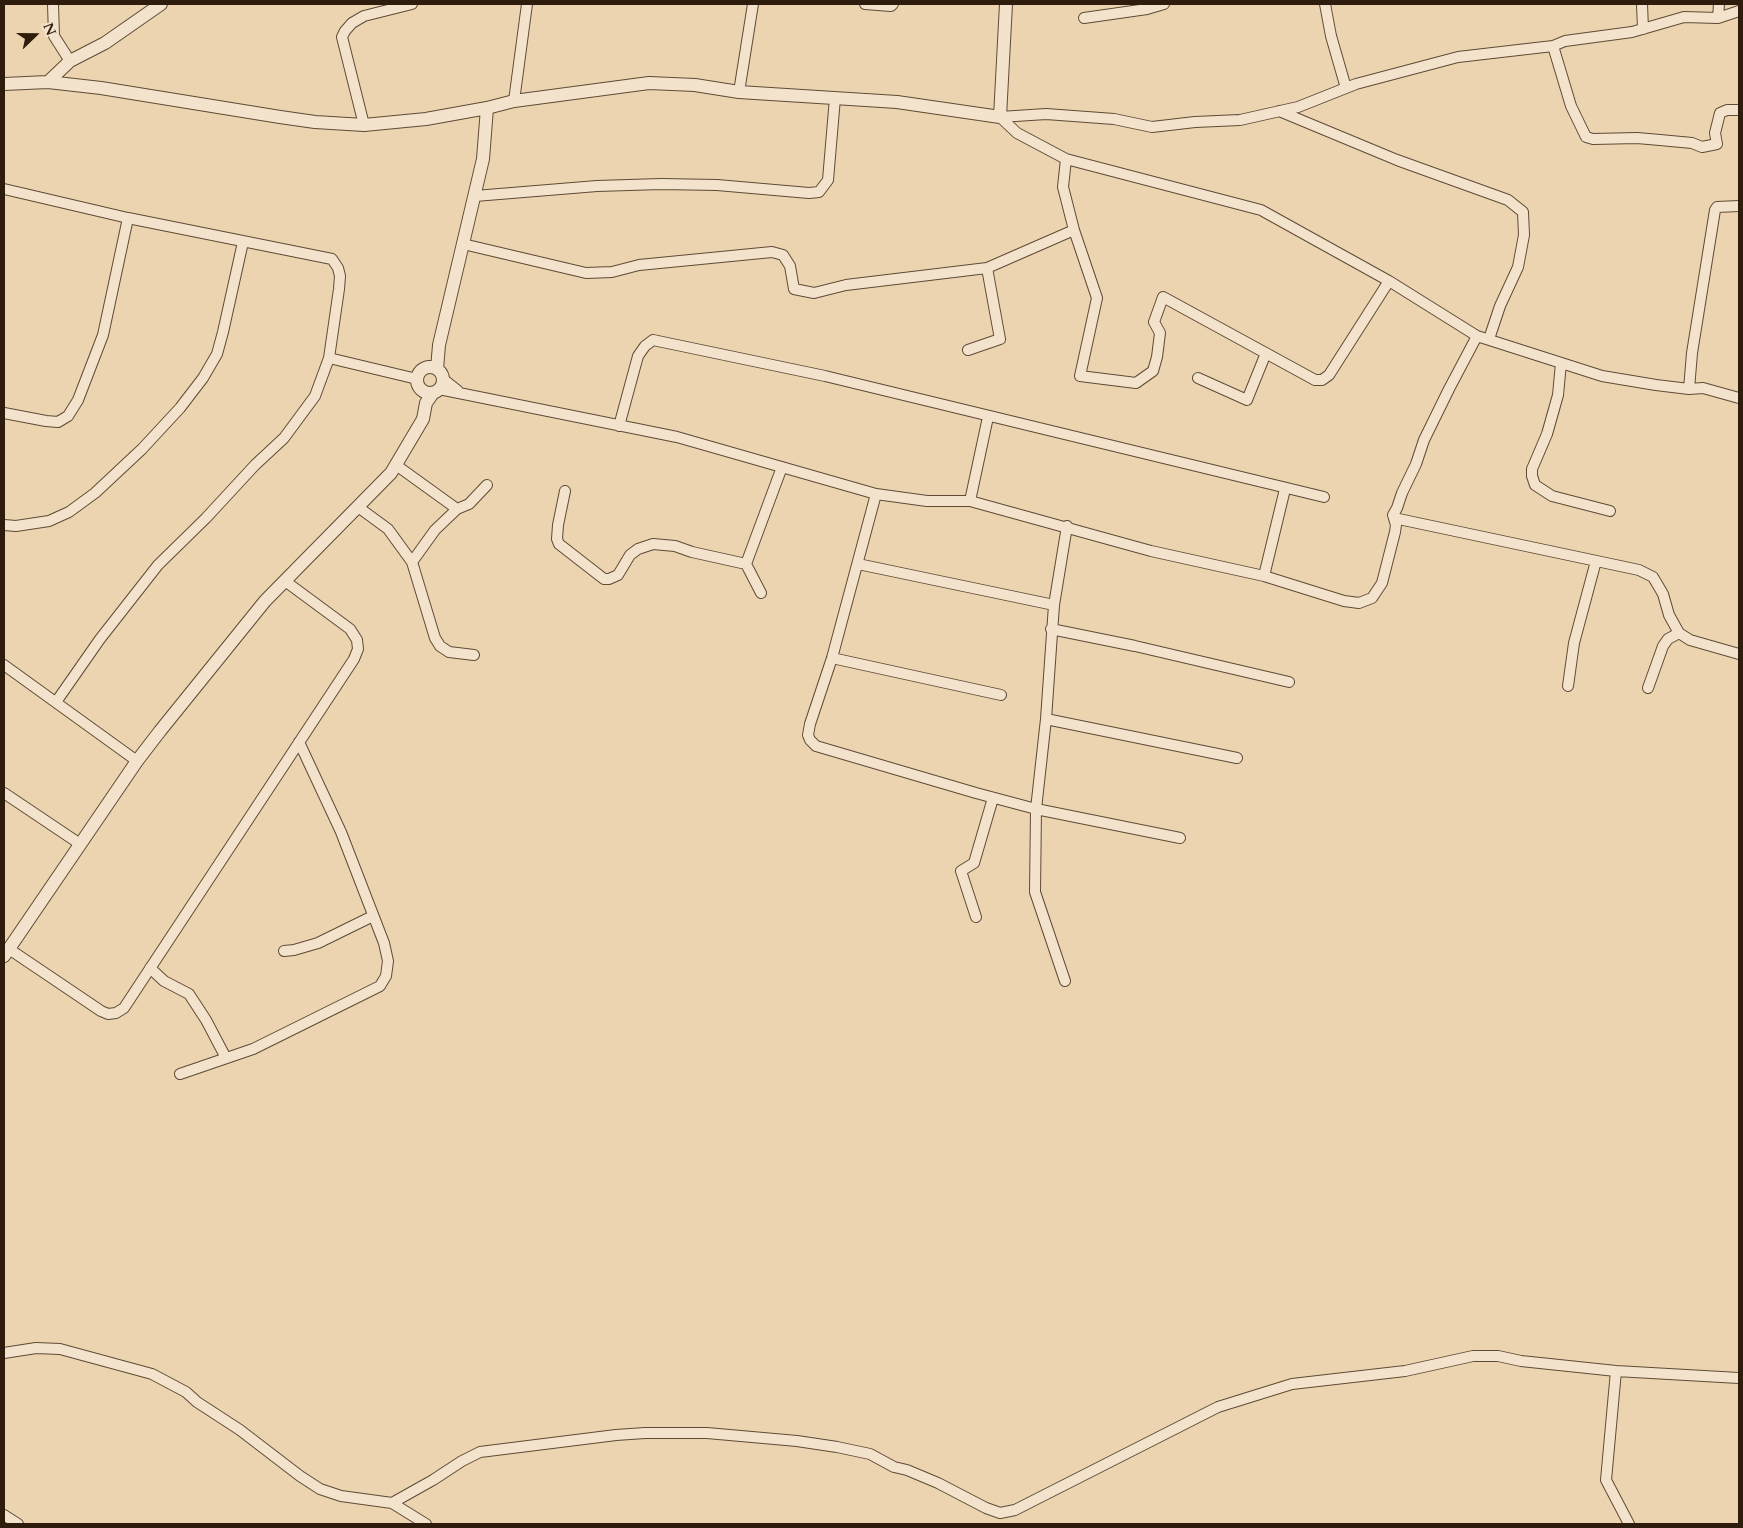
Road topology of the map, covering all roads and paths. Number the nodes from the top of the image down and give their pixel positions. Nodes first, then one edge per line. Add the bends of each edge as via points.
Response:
1 (53, 4) edge
2 (161, 4) edge
3 (412, 4) edge
4 (527, 4) edge
5 (753, 4) edge
6 (864, 4) edge
7 (893, 4) edge
8 (1006, 4) edge
9 (1164, 4) edge
10 (1325, 4) edge
11 (1642, 4) edge
12 (1719, 4) edge
13 (1147, 6) edge
14 (1739, 11) edge
15 (1084, 18) dead end
16 (1718, 18) junction
17 (1643, 29) junction
18 (1553, 46) junction
19 (70, 61) junction
20 (48, 82) junction
21 (4, 84) edge
22 (1346, 88) junction
23 (739, 92) junction
24 (836, 98) junction
25 (514, 101) junction
26 (488, 108) junction
27 (1739, 110) edge
28 (1279, 111) junction
29 (1000, 117) junction
30 (364, 125) junction
31 (1066, 159) junction
32 (4, 190) edge
33 (475, 196) junction
34 (1739, 206) edge
35 (128, 218) junction
36 (1074, 230) junction
37 (243, 242) junction
38 (463, 244) junction
39 (987, 268) junction
40 (1389, 281) junction
41 (1477, 336) junction
42 (1490, 339) junction
43 (968, 350) dead end
44 (1266, 352) junction
45 (329, 358) junction
46 (1560, 363) junction
47 (1198, 378) dead end
48 (430, 384) junction
49 (1689, 389) junction
50 (1739, 398) edge
51 (4, 413) edge
52 (988, 417) junction
53 (619, 426) junction
54 (396, 465) junction
55 (782, 468) junction
56 (487, 485) dead end
57 (1284, 489) junction
58 (566, 491) dead end
59 (876, 494) junction
60 (1324, 497) dead end
61 (970, 501) junction
62 (358, 507) junction
63 (457, 509) junction
64 (1610, 512) dead end
65 (1394, 518) junction
66 (4, 525) edge
67 (1067, 526) junction
68 (1596, 561) junction
69 (412, 562) junction
70 (746, 564) junction
71 (858, 564) junction
72 (1264, 576) junction
73 (285, 580) junction
74 (761, 593) dead end
75 (1054, 605) junction
76 (1051, 629) junction
77 (1679, 633) junction
78 (1739, 654) edge
79 (474, 655) dead end
80 (832, 658) junction
81 (4, 665) edge
82 (1289, 682) dead end
83 (1568, 686) dead end
84 (1648, 688) dead end
85 (1002, 695) dead end
86 (56, 702) junction
87 (1046, 719) junction
88 (299, 742) junction
89 (1238, 758) dead end
90 (137, 760) junction
91 (4, 793) edge
92 (993, 798) junction
93 (1036, 808) junction
94 (1180, 838) dead end
95 (80, 844) junction
96 (373, 916) junction
97 (976, 917) dead end
98 (284, 951) dead end
99 (6, 953) edge
100 (150, 968) junction
101 (1065, 981) dead end
102 (226, 1058) junction
103 (180, 1074) dead end
104 (4, 1353) edge
105 (1616, 1371) junction
106 (1739, 1378) edge
107 (392, 1504) junction
108 (4, 1515) edge
109 (18, 1524) edge
110 (426, 1524) edge
111 (1629, 1524) edge

1 - 19 street via 54,36
2 - 19 street via 106,43
3 - 30 street via 364,16 352,23 342,37
4 - 25 street
5 - 23 street
6 - 7 street
8 - 29 street
9 - 13 street
10 - 22 street
11 - 17 street
12 - 16 street
13 - 15 street
14 - 16 street
16 - 17 street via 1684,17
17 - 18 street via 1565,41
18 - 22 street via 1458,57
18 - 27 street via 1571,106 1586,138 1668,141 1702,147 1717,144 1715,133 1720,114
19 - 20 street
20 - 21 street
20 - 30 street via 315,122
22 - 28 street
23 - 24 street
23 - 25 street via 688,84 649,83
24 - 29 street via 897,102
24 - 33 street via 828,180 819,192 661,184
25 - 26 street
26 - 30 street
26 - 33 street via 483,159
28 - 29 street via 1240,120 1152,127 1114,119 1046,114
28 - 42 street via 1397,160 1508,200 1522,212 1524,235 1518,267 1500,306
29 - 31 street via 1017,133
31 - 36 street via 1063,187
31 - 40 street via 1261,210
32 - 35 street
33 - 38 street
34 - 49 street via 1717,206 1715,210
35 - 37 street
35 - 51 street via 102,335 78,400 68,416 58,422 46,422
36 - 39 street
36 - 44 street via 1098,298 1080,376 1136,383 1153,371 1160,333 1154,322 1163,297
37 - 45 street via 332,259 336,263 340,290
37 - 66 street via 217,354 204,378 180,408 142,450 69,512 49,521
38 - 39 street via 586,273 772,252 783,255 790,266 794,289 814,293 846,285
38 - 48 street
39 - 43 street via 1000,339
40 - 41 street
40 - 44 street via 1322,380 1315,380
41 - 42 street
41 - 65 street via 1424,440
42 - 46 street
44 - 47 street via 1247,400
45 - 48 street
45 - 86 street via 315,396 284,438 158,565
46 - 49 street via 1602,376
46 - 64 street via 1558,395 1547,434 1532,469 1535,485 1552,496
48 - 53 street
48 - 54 street via 422,419
49 - 50 street via 1703,388
52 - 53 street via 825,376 653,340 638,356
52 - 57 street
52 - 61 street
53 - 55 street via 677,437
54 - 62 street
54 - 63 street
55 - 59 street
55 - 70 street
56 - 63 street via 469,504
57 - 60 street
57 - 72 street
58 - 70 street via 558,525 559,544 604,579 614,578 630,555 653,544 676,546
59 - 61 street via 927,501
59 - 71 street
61 - 67 street
62 - 69 street via 388,530
62 - 73 street
63 - 69 street via 435,530
65 - 68 street
65 - 72 street via 1396,532 1382,582 1372,598 1359,602 1344,601
67 - 72 street via 1151,551
67 - 75 street
68 - 77 street via 1639,570 1653,577
68 - 83 street via 1574,643
69 - 79 street via 440,646 449,652
70 - 74 street
71 - 75 street
71 - 80 street
73 - 88 street via 350,629 358,640 354,659
73 - 90 street
75 - 76 street
76 - 82 street
76 - 87 street
77 - 78 street via 1690,640
77 - 84 street via 1663,646
80 - 85 street
80 - 92 street via 810,724 808,735 816,746
81 - 86 street
86 - 90 street
87 - 89 street
87 - 93 street
88 - 96 street via 340,832
88 - 100 street
90 - 95 street
91 - 95 street
92 - 93 street
92 - 97 street via 974,863 961,871
93 - 94 street
93 - 101 street via 1035,892
95 - 99 street
96 - 98 street via 318,943
96 - 102 street via 388,961 386,976 380,986
99 - 100 street via 108,1014 124,1008
100 - 102 street via 164,981 189,994
102 - 103 street
104 - 107 street via 60,1348 152,1374 186,1392 320,1489 341,1496
105 - 106 street
105 - 107 street via 1498,1356 1473,1356 1405,1371 1292,1384 1218,1407 1024,1506 1000,1513 938,1482 894,1467 870,1454 797,1441 707,1433 616,1435 480,1452
105 - 111 street via 1606,1480
107 - 110 street
108 - 109 street

